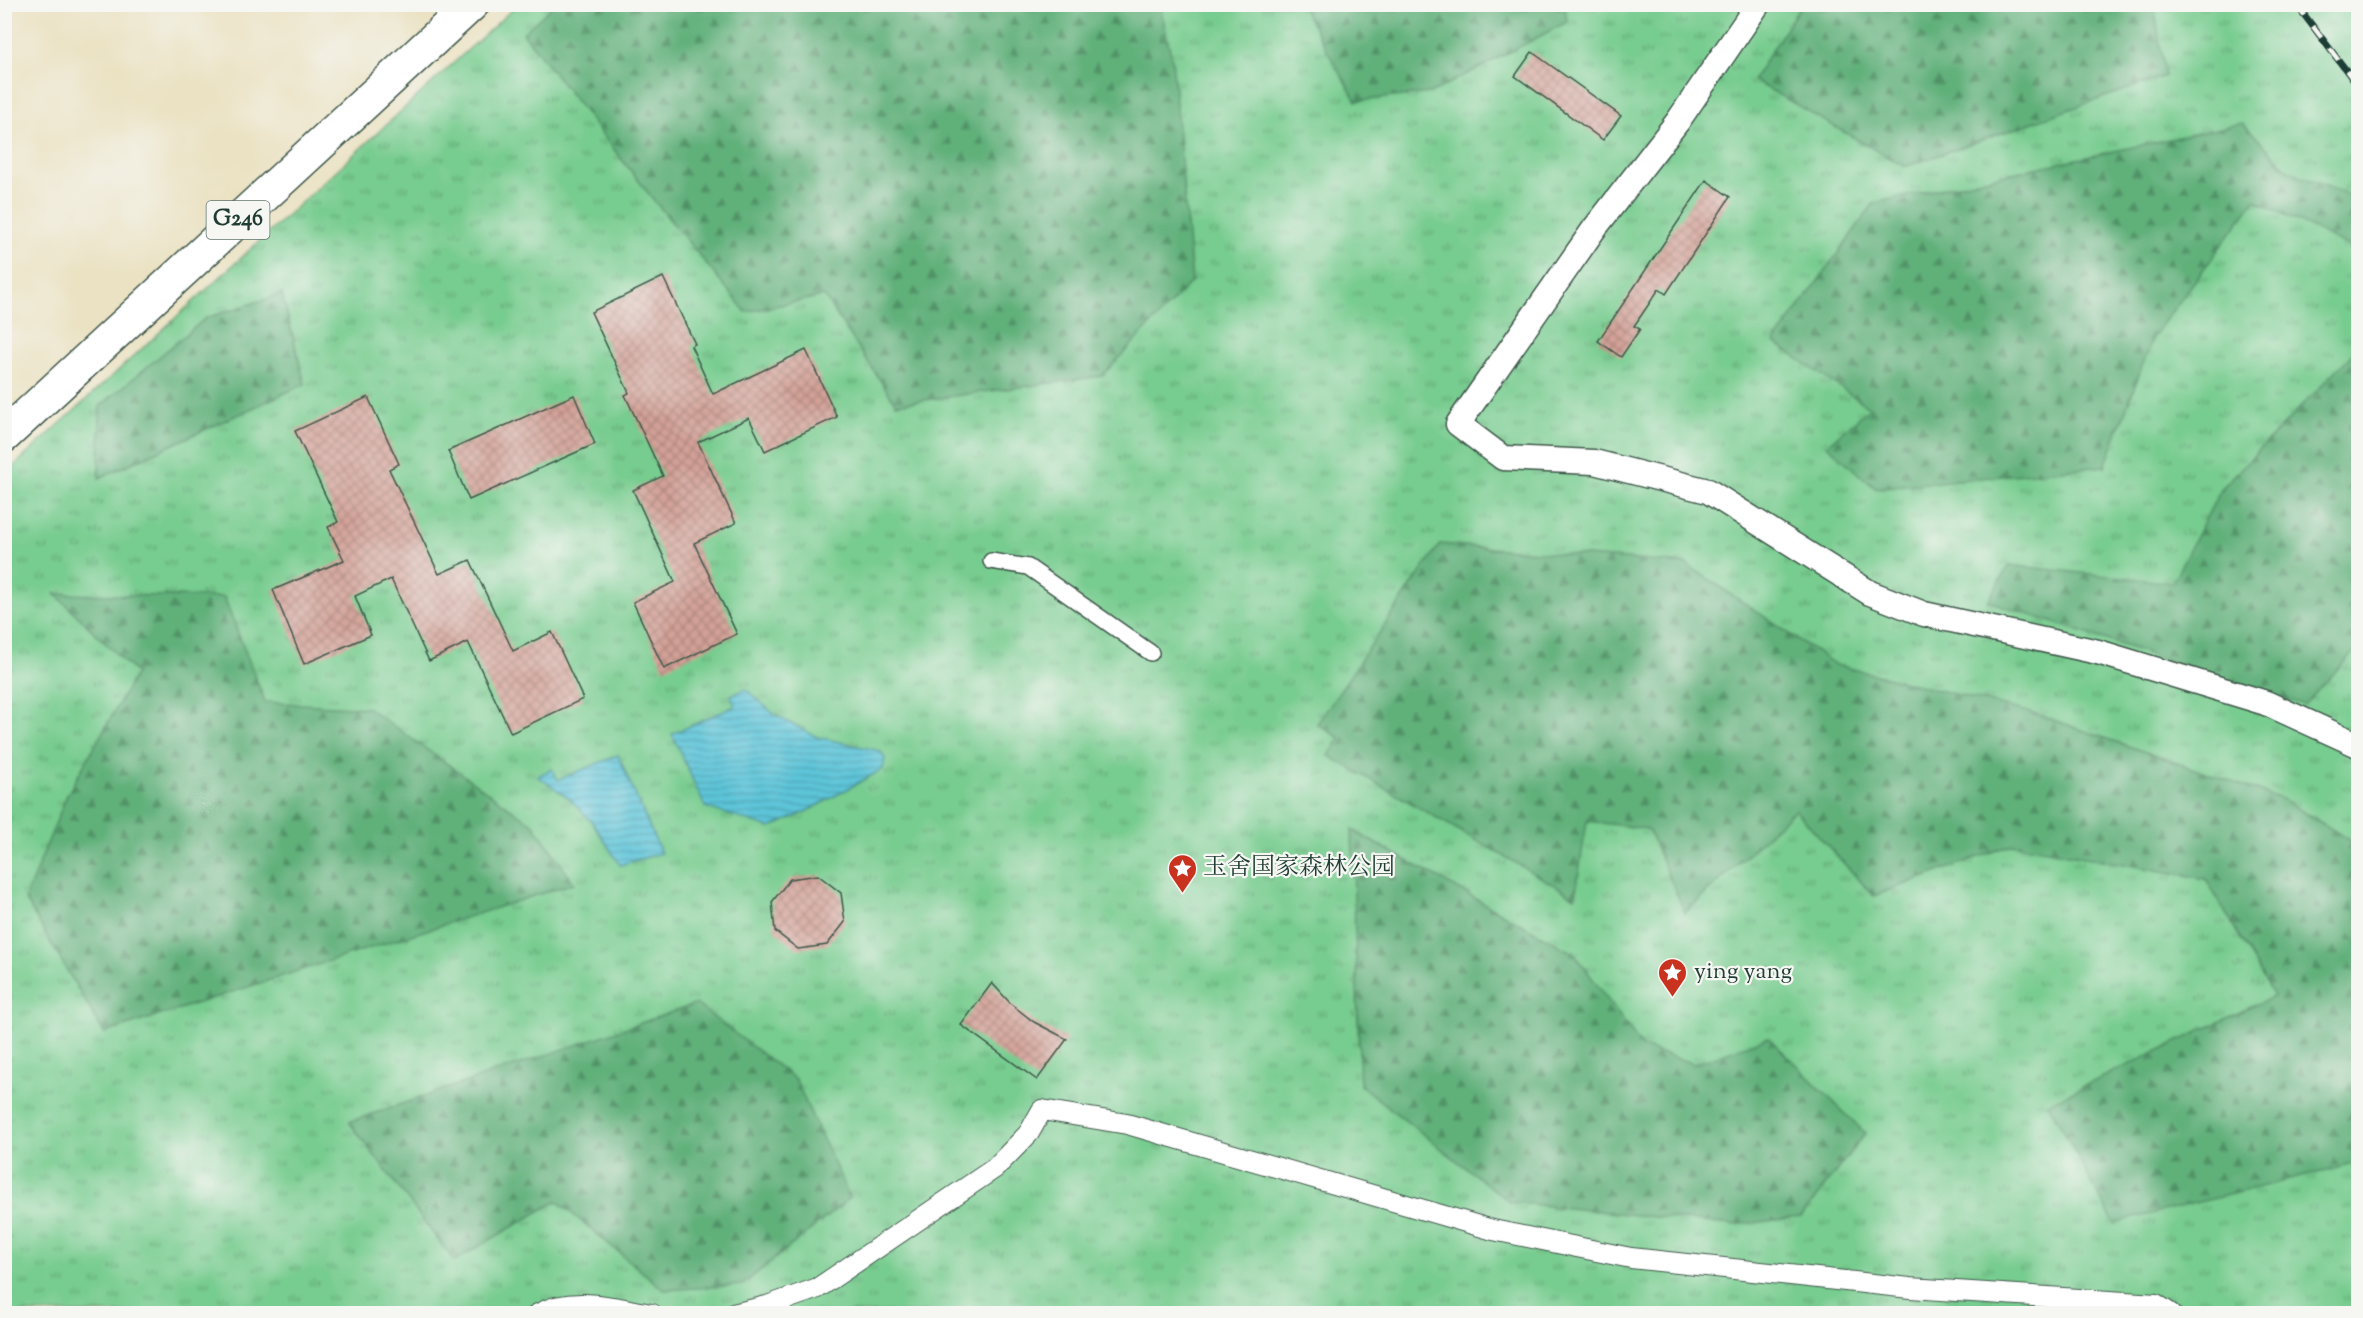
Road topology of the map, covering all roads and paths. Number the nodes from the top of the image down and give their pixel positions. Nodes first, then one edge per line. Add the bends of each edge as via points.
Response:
1 (471, 4) edge
2 (1758, 4) edge
3 (4, 436) edge
4 (991, 561) dead end
5 (1151, 653) dead end
6 (2358, 745) edge
7 (538, 1314) edge
8 (652, 1314) edge
9 (733, 1314) edge
10 (2171, 1314) edge

1 - 3 highway, G246
2 - 6 street via 1458,424 1503,458 1594,462 1708,491 1870,593 1924,614 2120,659 2266,703
4 - 5 street via 1028,567
7 - 8 street via 553,1306 586,1303
9 - 10 street via 818,1288 995,1168 1029,1133 1042,1110 1128,1124 1493,1230 1631,1258 1910,1288 2156,1304

